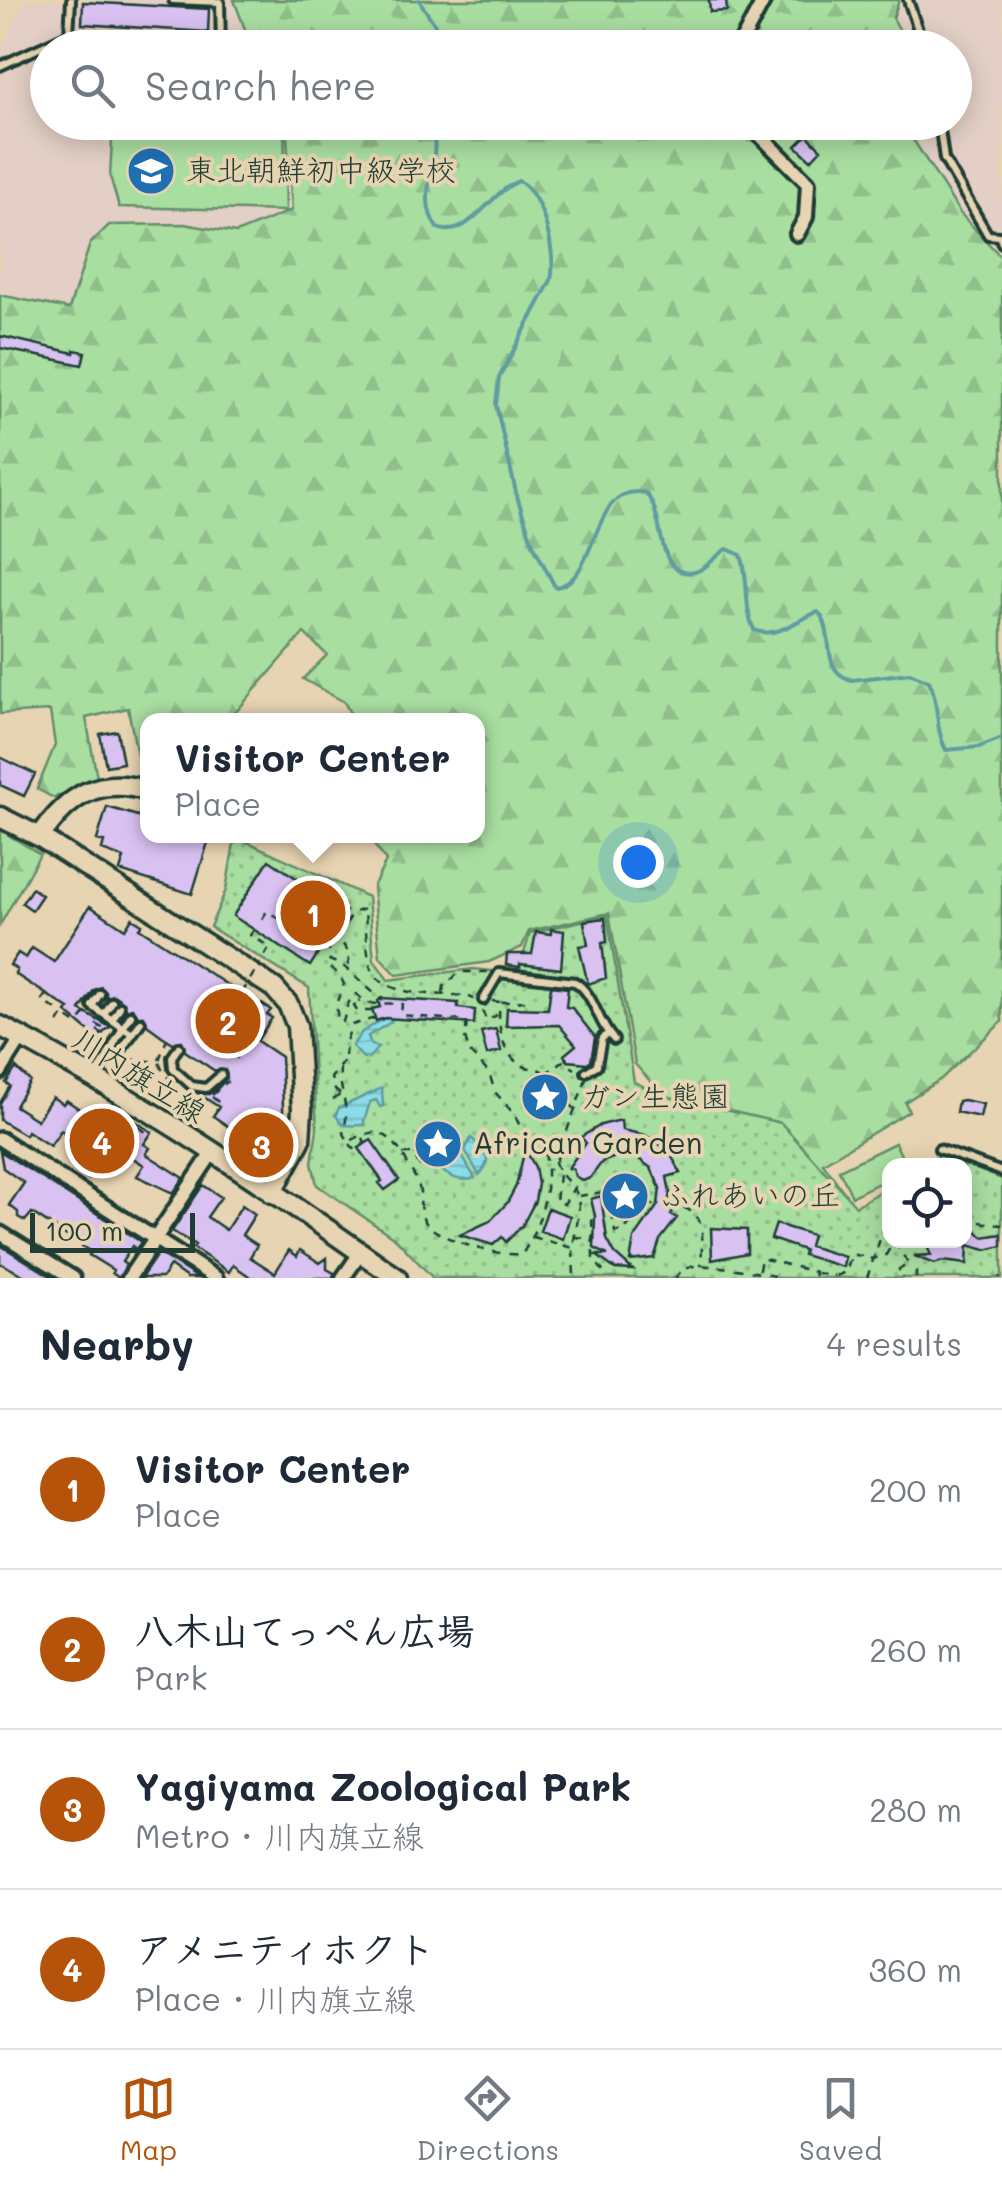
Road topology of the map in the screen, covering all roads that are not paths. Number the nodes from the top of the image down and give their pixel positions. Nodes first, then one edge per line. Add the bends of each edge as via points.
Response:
1 (71, 0) edge
2 (172, 0) edge
3 (764, 0) edge
4 (908, 0) edge
5 (68, 30) edge
6 (220, 30) edge
7 (748, 30) edge
8 (918, 30) edge
9 (30, 52) edge
10 (0, 66) edge
11 (766, 140) edge
12 (941, 140) edge
13 (797, 234) dead end
14 (1002, 243) edge
15 (140, 791) edge
16 (0, 817) edge
17 (40, 837) junction
18 (100, 994) dead end
19 (483, 1000) road end
20 (112, 1002) dead end
21 (120, 1008) dead end
22 (104, 1014) junction
23 (132, 1015) dead end
24 (112, 1020) junction
25 (141, 1022) dead end
26 (0, 1026) edge
27 (123, 1028) junction
28 (132, 1034) junction
29 (22, 1037) junction
30 (179, 1047) dead end
31 (110, 1054) junction
32 (0, 1072) edge
33 (586, 1072) road end
34 (225, 1078) road end
35 (95, 1079) junction
36 (0, 1139) edge
37 (939, 1149) dead end
38 (212, 1153) junction
39 (1002, 1172) edge
40 (272, 1192) junction
41 (0, 1233) edge
42 (156, 1240) junction
43 (361, 1252) junction
44 (73, 1278) edge
45 (129, 1278) edge
46 (216, 1278) edge
47 (342, 1278) edge
48 (396, 1278) edge

1 - 5 lane
2 - 6 lane via 220,2
3 - 7 street
4 - 8 lane
9 - 10 lane
11 - 13 street via 808,183 806,216
12 - 14 lane via 944,159 988,235
15 - 17 street via 108,786 85,792 64,805
16 - 17 street
17 - 40 street via 274,988 288,1004 296,1026 302,1128
18 - 22 lane via 92,1006
19 - 33 lane via 499,974 584,987 611,1037 602,1038 596,1065
20 - 22 lane
21 - 24 lane
22 - 24 lane
23 - 27 lane
24 - 27 lane
25 - 28 lane
26 - 29 street, 川内旗立線
27 - 28 lane
27 - 31 lane
28 - 31 lane via 120,1052
29 - 32 street
29 - 35 street, 川内旗立線
30 - 34 lane via 173,1069 192,1086 206,1088
31 - 35 lane
35 - 38 street, 川内旗立線
36 - 42 street
37 - 39 lane
38 - 40 street, 川内旗立線
38 - 42 street
40 - 43 street, 川内旗立線
41 - 44 street
42 - 45 street
42 - 46 street
43 - 47 street
43 - 48 street, 川内旗立線

